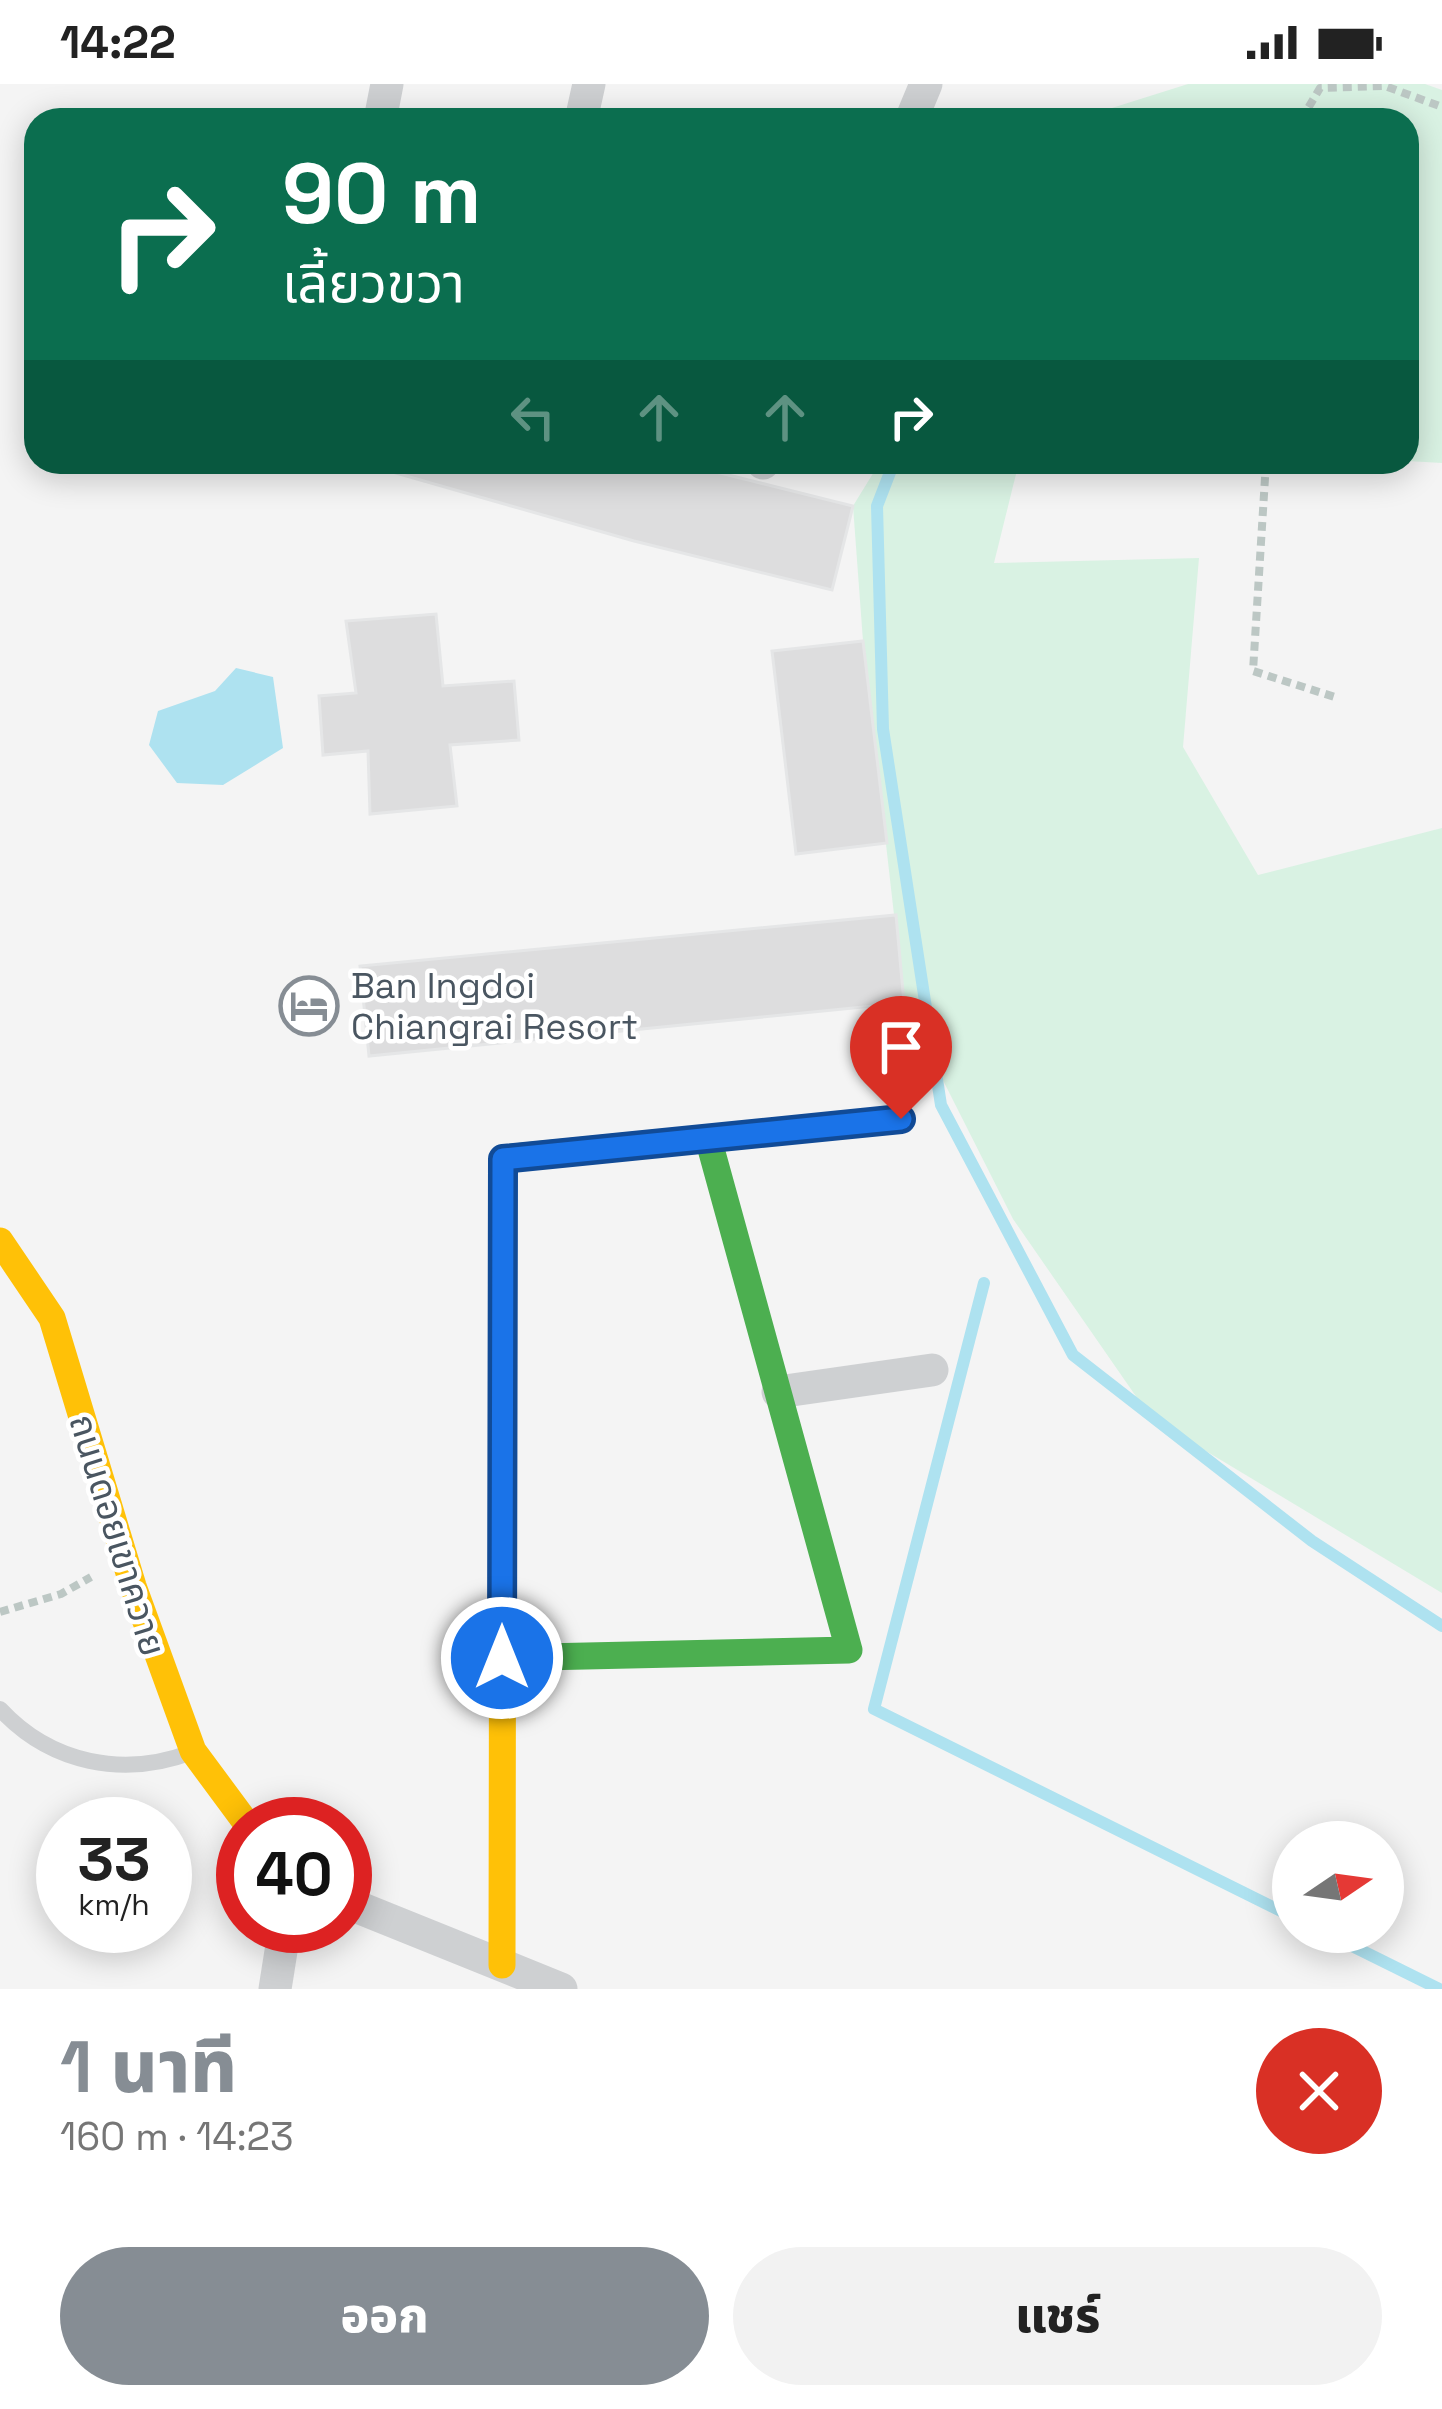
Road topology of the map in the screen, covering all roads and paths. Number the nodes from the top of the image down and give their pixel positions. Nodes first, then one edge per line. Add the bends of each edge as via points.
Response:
1 (1442, 106) edge
2 (1308, 108) edge
3 (1265, 474) edge
4 (1338, 698) dead end
5 (901, 1119) dead end
6 (708, 1138) junction
7 (0, 1240) edge
8 (932, 1370) dead end
9 (778, 1392) junction
10 (126, 1563) junction
11 (0, 1612) edge
12 (502, 1658) junction
13 (1, 1713) edge
14 (193, 1751) junction
15 (227, 1797) edge
16 (372, 1913) edge
17 (280, 1953) edge
18 (502, 1965) junction
19 (275, 1989) edge
20 (561, 1989) edge

1 - 2 path via 1385,86 1321,88
3 - 4 path via 1253,671
5 - 6 street
6 - 9 street
6 - 12 street via 503,1159
7 - 10 street, ถนนดอยเขาควาย via 52,1318
8 - 9 street
9 - 12 street via 849,1650
10 - 11 path
10 - 14 street, ถนนดอยเขาควาย
12 - 18 street
13 - 14 lane via 91,1765 159,1765
14 - 15 street, ถนนดอยเขาควาย
16 - 18 street
17 - 19 street
18 - 20 street

